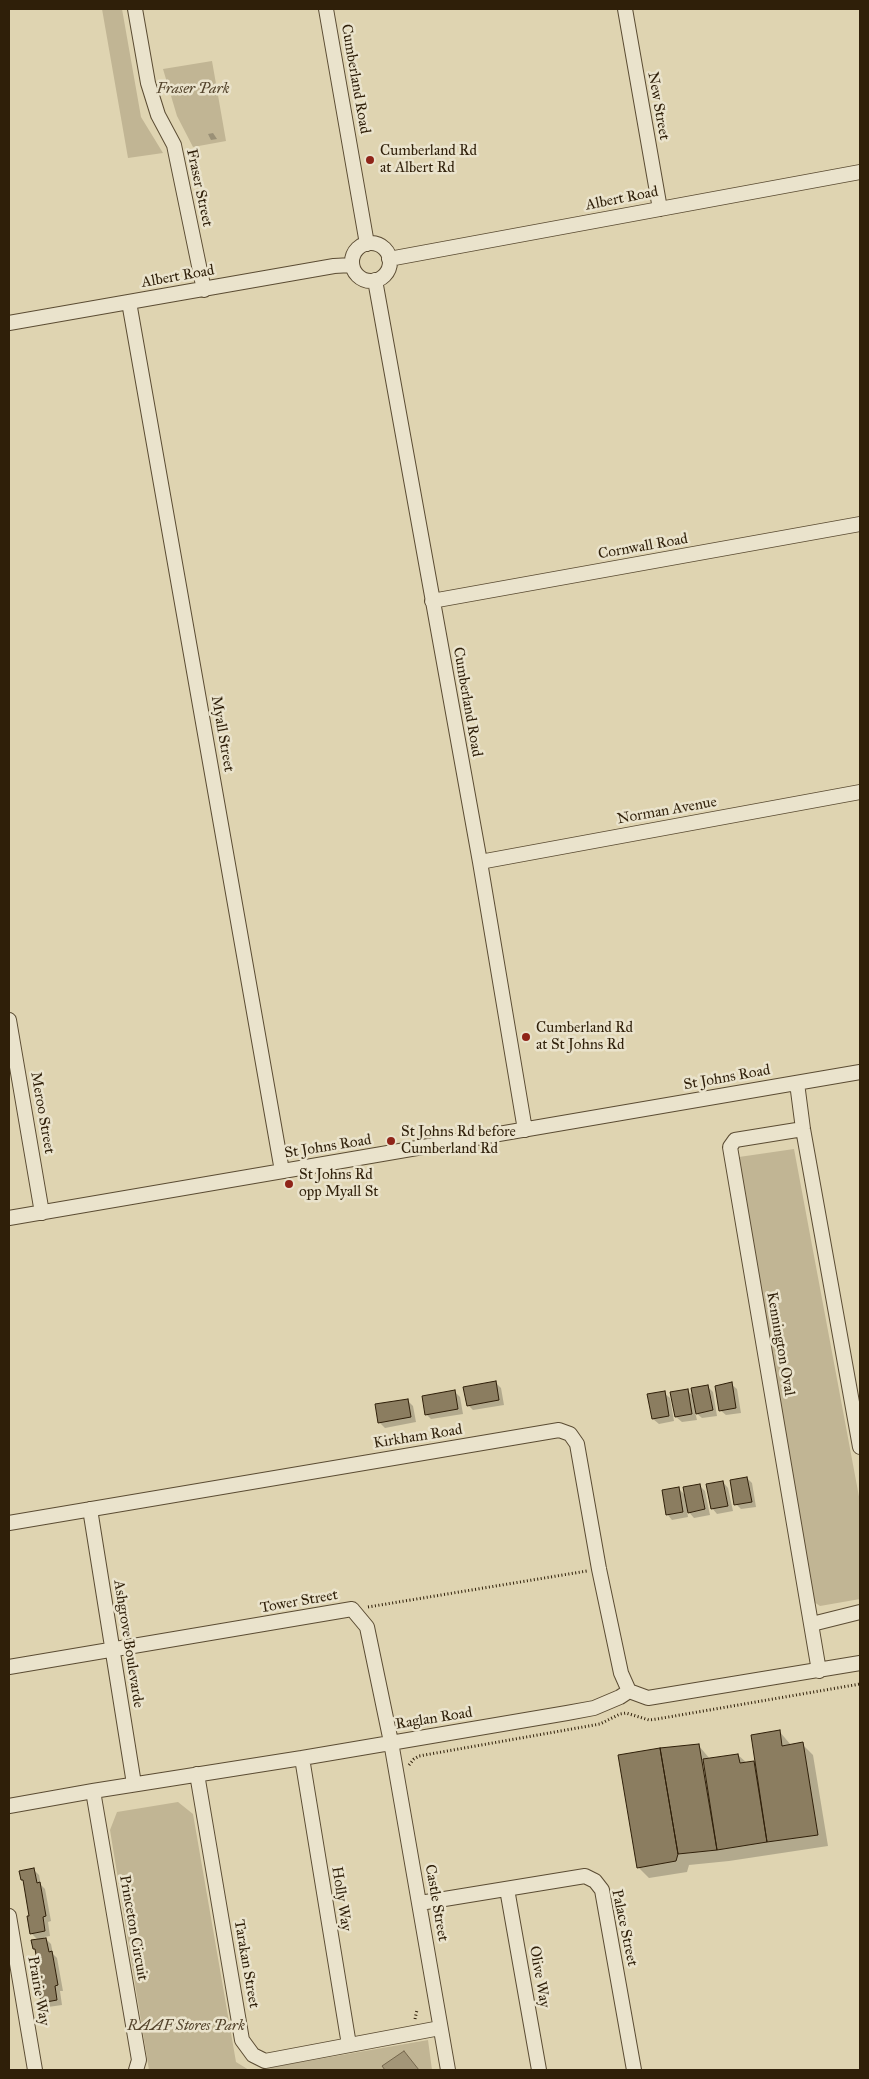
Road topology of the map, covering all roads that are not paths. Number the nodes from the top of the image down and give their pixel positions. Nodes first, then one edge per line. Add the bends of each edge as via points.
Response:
1 (135, 9) edge
2 (326, 9) edge
3 (625, 9) edge
4 (860, 172) edge
5 (660, 209) junction
6 (367, 244) junction
7 (389, 259) junction
8 (352, 265) junction
9 (375, 280) junction
10 (204, 290) junction
11 (129, 302) junction
12 (9, 323) edge
13 (860, 524) edge
14 (432, 601) junction
15 (860, 792) edge
16 (480, 862) junction
17 (9, 1020) edge
18 (860, 1072) edge
19 (796, 1083) junction
20 (803, 1129) junction
21 (525, 1130) junction
22 (282, 1171) junction
23 (42, 1213) junction
24 (9, 1218) edge
25 (860, 1447) edge
26 (90, 1509) junction
27 (9, 1523) edge
28 (860, 1612) edge
29 (812, 1624) junction
30 (112, 1650) junction
31 (860, 1663) edge
32 (9, 1667) edge
33 (818, 1671) junction
34 (629, 1691) junction
35 (391, 1742) junction
36 (302, 1758) junction
37 (197, 1774) junction
38 (134, 1784) junction
39 (92, 1791) junction
40 (9, 1806) edge
41 (507, 1889) junction
42 (420, 1903) junction
43 (9, 1916) edge
44 (440, 2028) junction
45 (349, 2045) junction
46 (35, 2070) edge
47 (136, 2070) edge
48 (448, 2070) edge
49 (539, 2070) edge
50 (634, 2070) edge

1 - 10 street, Fraser Street via 151,91 158,115 174,145
2 - 6 street, Cumberland Road
3 - 5 street, New Street
4 - 5 street, Albert Road
5 - 7 street, Albert Road
6 - 7 street via 380,246
6 - 8 street via 357,250
7 - 9 street via 387,271
8 - 9 street via 359,277
8 - 10 street, Albert Road
9 - 14 street, Cumberland Road
10 - 11 street, Albert Road
11 - 12 street, Albert Road
11 - 22 street, Myall Street
13 - 14 street, Cornwall Road
14 - 16 street, Cumberland Road
15 - 16 street, Norman Avenue
16 - 21 street, Cumberland Road
17 - 23 street, Meroo Street
18 - 19 street, St Johns Road
19 - 20 street
19 - 21 street, St Johns Road
20 - 25 street
20 - 29 street, Kennington Oval via 735,1140 730,1146
21 - 22 street, St Johns Road
22 - 23 street, St Johns Road
23 - 24 street, St Johns Road
26 - 27 street, Kirkham Road
26 - 30 street, Ashgrove Boulevarde
26 - 34 street, Kirkham Road via 559,1430 570,1434 577,1444 600,1569 622,1673
28 - 29 street
29 - 33 street, Kennington Oval
30 - 32 street
30 - 35 street, Tower Street via 352,1609 367,1627
30 - 38 street, Ashgrove Boulevarde
31 - 33 street
33 - 34 street via 648,1698
34 - 35 street, Raglan Road via 594,1708
35 - 36 street, Raglan Road
35 - 42 street, Castle Street
36 - 37 street, Raglan Road
36 - 45 street, Holly Way
37 - 38 street, Raglan Road
37 - 45 street, Tarakan Street via 242,2040 254,2056 265,2060
38 - 39 street, Raglan Road
39 - 40 street, Raglan Road
39 - 47 street, Princeton Circuit via 139,2060
41 - 42 street, Palace Street
41 - 49 street, Olive Way
41 - 50 street, Palace Street via 584,1876 595,1881 602,1890
42 - 44 street, Castle Street
43 - 46 street, Prairie Way
44 - 45 street, Tarakan Street
44 - 48 street, Castle Street

